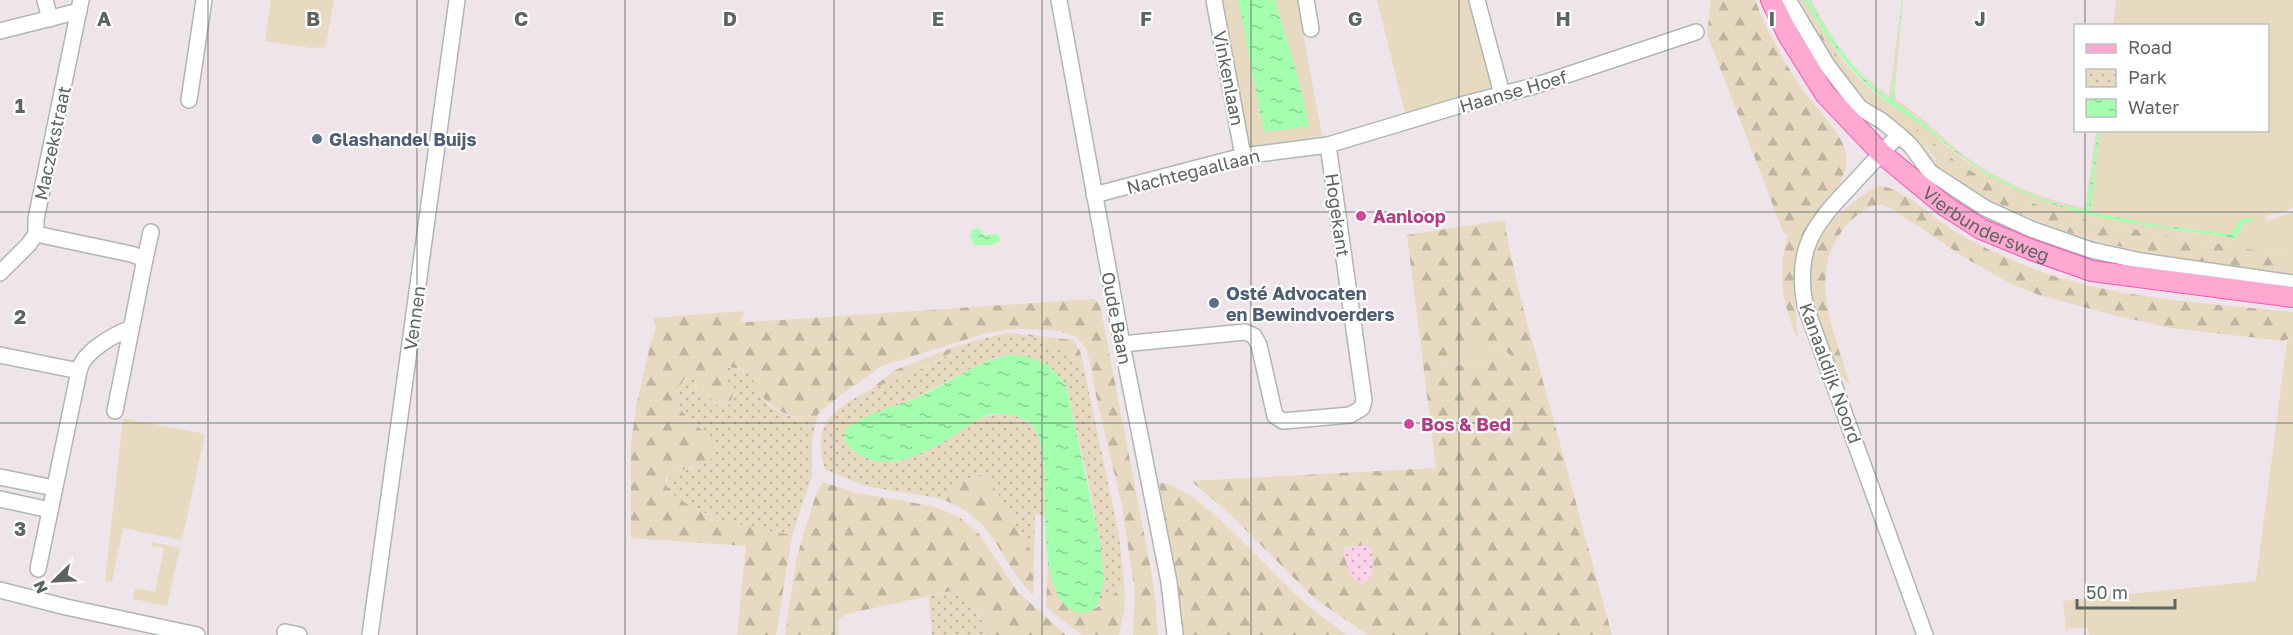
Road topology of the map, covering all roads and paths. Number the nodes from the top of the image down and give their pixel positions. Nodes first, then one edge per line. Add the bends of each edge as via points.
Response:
1 (45, 0) edge
2 (204, 0) edge
3 (457, 0) edge
4 (1059, 0) edge
5 (1214, 0) edge
6 (1305, 0) edge
7 (1477, 0) edge
8 (1771, 0) edge
9 (1788, 0) edge
10 (80, 6) edge
11 (50, 19) junction
12 (1311, 30) dead end
13 (0, 31) edge
14 (1696, 32) dead end
15 (1503, 94) junction
16 (189, 100) dead end
17 (1899, 135) junction
18 (1328, 145) junction
19 (1881, 153) junction
20 (1243, 156) junction
21 (1094, 195) junction
22 (151, 232) dead end
23 (36, 234) junction
24 (145, 259) junction
25 (0, 273) edge
26 (2293, 283) edge
27 (2293, 297) edge
28 (131, 328) junction
29 (1122, 344) junction
30 (0, 355) edge
31 (79, 371) junction
32 (115, 411) dead end
33 (0, 477) edge
34 (54, 488) junction
35 (0, 499) edge
36 (50, 510) junction
37 (38, 569) dead end
38 (0, 590) edge
39 (197, 635) edge
40 (370, 635) edge
41 (1175, 635) edge
42 (1925, 635) edge

1 - 11 street
2 - 16 street
3 - 40 street, Vennen
4 - 21 street, Oude Baan
5 - 20 street, Vinkenlaan
6 - 12 street
7 - 15 street
8 - 19 main road, Vierbundersweg via 1825,94
9 - 17 street, Vierbundersweg via 1855,103
10 - 11 street
10 - 23 street, Maczekstraat
11 - 13 street
14 - 15 street, Haanse Hoef
15 - 18 street, Haanse Hoef
17 - 19 street, Kanaaldijk Noord
17 - 26 street, Vierbundersweg via 1930,172 1985,208 2031,229 2091,250 2141,261
18 - 20 street, Nachtegaallaan
18 - 29 street, Hogekant via 1364,400 1362,408 1350,415 1283,421 1275,416 1260,345 1245,332
19 - 27 main road, Vierbundersweg via 1945,206 1982,229 2092,271
19 - 42 street, Kanaaldijk Noord via 1814,228 1803,256 1801,286
20 - 21 street, Nachtegaallaan
21 - 29 street, Oude Baan
22 - 24 street
23 - 24 street
23 - 25 street
24 - 28 street
28 - 31 street via 109,337 80,364
28 - 32 street
29 - 41 street, Oude Baan via 1169,582
30 - 31 street
31 - 34 street
33 - 34 street
34 - 36 street
35 - 36 street
36 - 37 street
38 - 39 street

